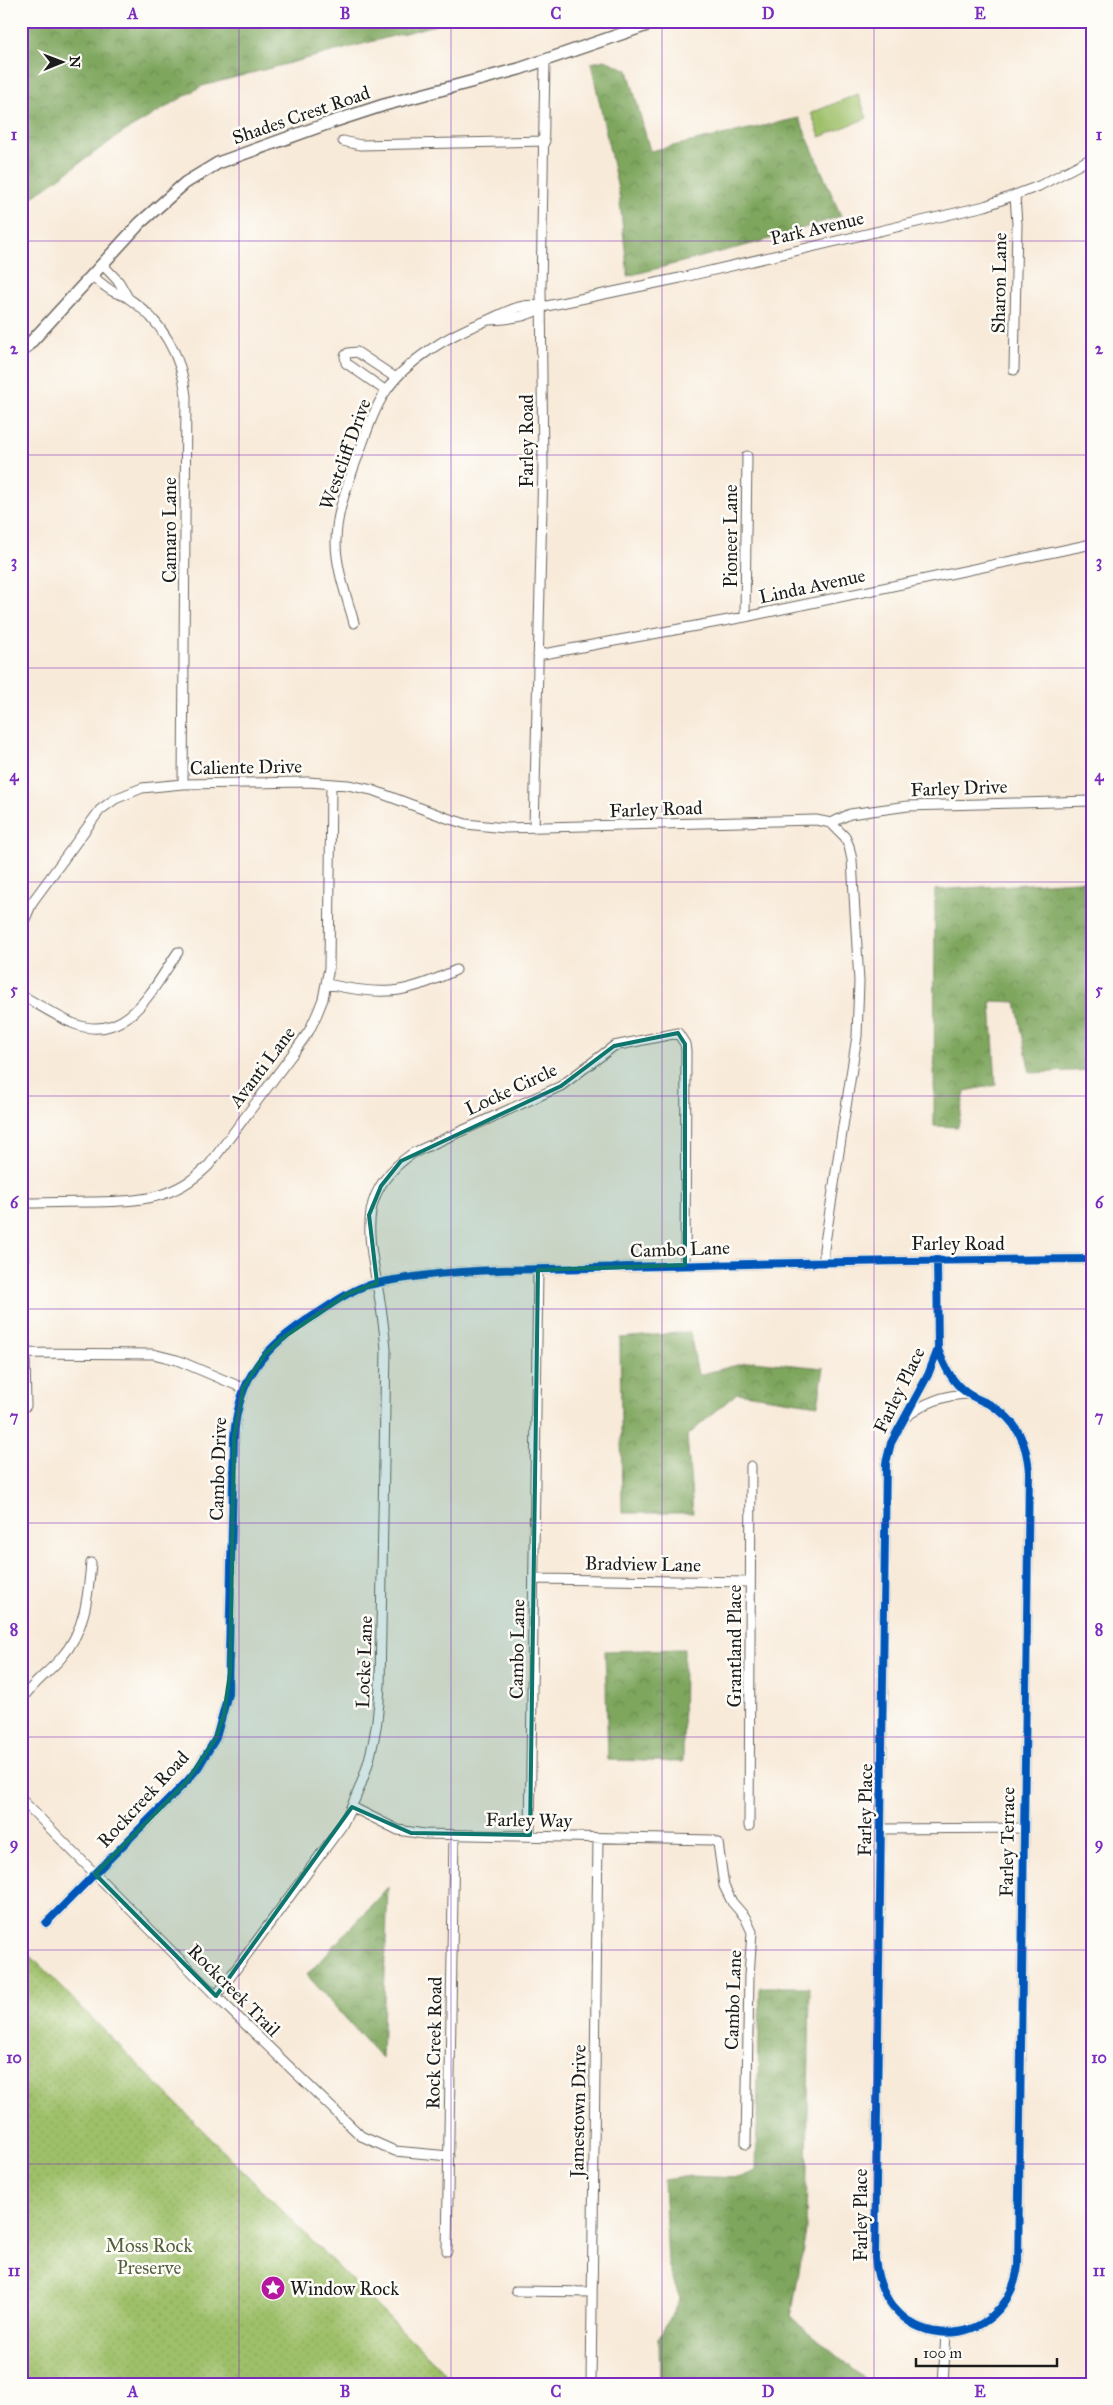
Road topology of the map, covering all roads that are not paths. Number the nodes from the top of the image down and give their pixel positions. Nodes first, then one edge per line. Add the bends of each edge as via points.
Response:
1 (659, 21) edge
2 (545, 61) junction
3 (343, 141) dead end
4 (545, 142) junction
5 (1092, 158) edge
6 (1015, 196) junction
7 (102, 264) junction
8 (92, 276) junction
9 (128, 298) junction
10 (542, 307) junction
11 (21, 354) edge
12 (1014, 370) dead end
13 (396, 378) junction
14 (386, 391) junction
15 (747, 456) dead end
16 (1092, 544) edge
17 (745, 616) junction
18 (354, 623) dead end
19 (538, 655) junction
20 (183, 784) junction
21 (331, 784) junction
22 (1091, 801) edge
23 (831, 823) junction
24 (534, 828) junction
25 (21, 928) edge
26 (178, 952) dead end
27 (456, 970) dead end
28 (327, 984) junction
29 (21, 995) edge
30 (22, 1203) edge
31 (1092, 1259) edge
32 (937, 1260) junction
33 (824, 1261) junction
34 (685, 1265) junction
35 (538, 1270) junction
36 (377, 1283) junction
37 (938, 1348) junction
38 (23, 1353) edge
39 (243, 1388) junction
40 (967, 1394) junction
41 (26, 1406) dead end
42 (904, 1420) junction
43 (751, 1466) dead end
44 (91, 1563) dead end
45 (535, 1579) junction
46 (750, 1582) junction
47 (230, 1648) joint
48 (21, 1700) edge
49 (21, 1799) edge
50 (352, 1807) junction
51 (749, 1826) dead end
52 (1024, 1828) junction
53 (882, 1829) junction
54 (454, 1835) junction
55 (530, 1835) junction
56 (598, 1838) junction
57 (712, 1840) joint
58 (94, 1874) junction
59 (46, 1923) dead end
60 (216, 1996) junction
61 (746, 2144) dead end
62 (449, 2156) junction
63 (447, 2251) dead end
64 (516, 2291) dead end
65 (592, 2292) junction
66 (946, 2333) junction
67 (591, 2384) edge
68 (943, 2384) edge

1 - 2 street, Shades Crest Road
2 - 4 street, Farley Road
2 - 7 street, Shades Crest Road via 384,105 218,163 185,183 155,208
3 - 4 street via 360,146
4 - 10 street, Farley Road
5 - 6 street, Park Avenue
6 - 10 street, Park Avenue via 680,278
6 - 12 street, Sharon Lane
7 - 8 street, Shades Crest Road
7 - 9 street, Camaro Lane via 120,282
8 - 9 street, Camaro Lane via 113,292
8 - 11 street, Shades Crest Road
9 - 20 street, Camaro Lane via 149,316 174,349 184,378
10 - 13 street, Westcliff Drive via 525,315 489,320 449,338
10 - 19 street, Farley Road via 543,466
13 - 14 street, Westcliff Drive
13 - 14 street via 357,352 345,356 346,363
14 - 18 street, Westcliff Drive via 345,492 337,526 338,558
15 - 17 street, Pioneer Lane
16 - 17 street, Linda Avenue
17 - 19 street, Linda Avenue
19 - 24 street, Farley Road
20 - 21 street, Caliente Drive
20 - 25 street, Caliente Drive via 142,788 115,799 100,810 33,901
21 - 24 street, Caliente Drive via 372,790 466,824
21 - 28 street, Avanti Lane
22 - 23 street, Farley Drive via 908,806 850,814
23 - 24 street, Farley Road via 816,820
23 - 33 street via 845,837 852,860 859,982 857,1036
26 - 29 street via 135,1013 111,1026 89,1027 73,1023
27 - 28 street via 422,986 395,992 372,992
28 - 30 street, Avanti Lane via 309,1031 215,1157 196,1177 177,1189 144,1200
30 - 38 street
31 - 32 street, Farley Road
32 - 33 street, Farley Road
32 - 37 street, Farley Place
33 - 34 street, Cambo Lane
34 - 35 street, Cambo Lane
34 - 36 street, Locke Circle via 686,1051 678,1033 614,1046 561,1086 426,1146 401,1161 381,1186 369,1215
35 - 36 street, Cambo Drive via 456,1272
35 - 45 street, Cambo Lane
36 - 39 street, Cambo Drive via 347,1294 280,1339 264,1354
36 - 50 street, Locke Lane via 386,1349 379,1710 369,1765
37 - 40 street, Farley Terrace via 948,1373
37 - 42 street, Farley Place
38 - 39 street via 153,1354 177,1360
38 - 41 street
39 - 47 street, Cambo Drive via 234,1437
40 - 42 street via 922,1404
40 - 52 street, Farley Terrace via 990,1404 1011,1421 1019,1432 1028,1458
42 - 53 street, Farley Place via 889,1448 886,1463
43 - 46 street, Grantland Place
44 - 48 street via 86,1611 74,1640
45 - 46 street, Bradview Lane
45 - 55 street, Cambo Lane
46 - 51 street, Grantland Place
47 - 58 street, Rockcreek Road via 224,1714 207,1754 177,1793
49 - 58 street, Rockcreek Trail
50 - 54 street, Farley Way via 398,1830
50 - 60 street, Locke Lane via 341,1827
52 - 53 street, Farley Terrace
52 - 66 street, Farley Terrace via 1016,2277 1008,2297 990,2318 964,2330
53 - 66 street, Farley Place via 876,2272 885,2298 897,2313 920,2328
54 - 55 street, Farley Way
54 - 62 street, Rock Creek Road
55 - 56 street, Farley Way
56 - 57 street, Farley Way
56 - 65 street, Jamestown Drive
57 - 61 street, Cambo Lane via 718,1843 724,1886 752,1932
58 - 59 street, Rockcreek Road
58 - 60 street, Rockcreek Trail
60 - 62 street, Rockcreek Trail via 361,2136 401,2153
62 - 63 street, Rock Creek Road
64 - 65 street
65 - 67 street, Jamestown Drive
66 - 68 street

